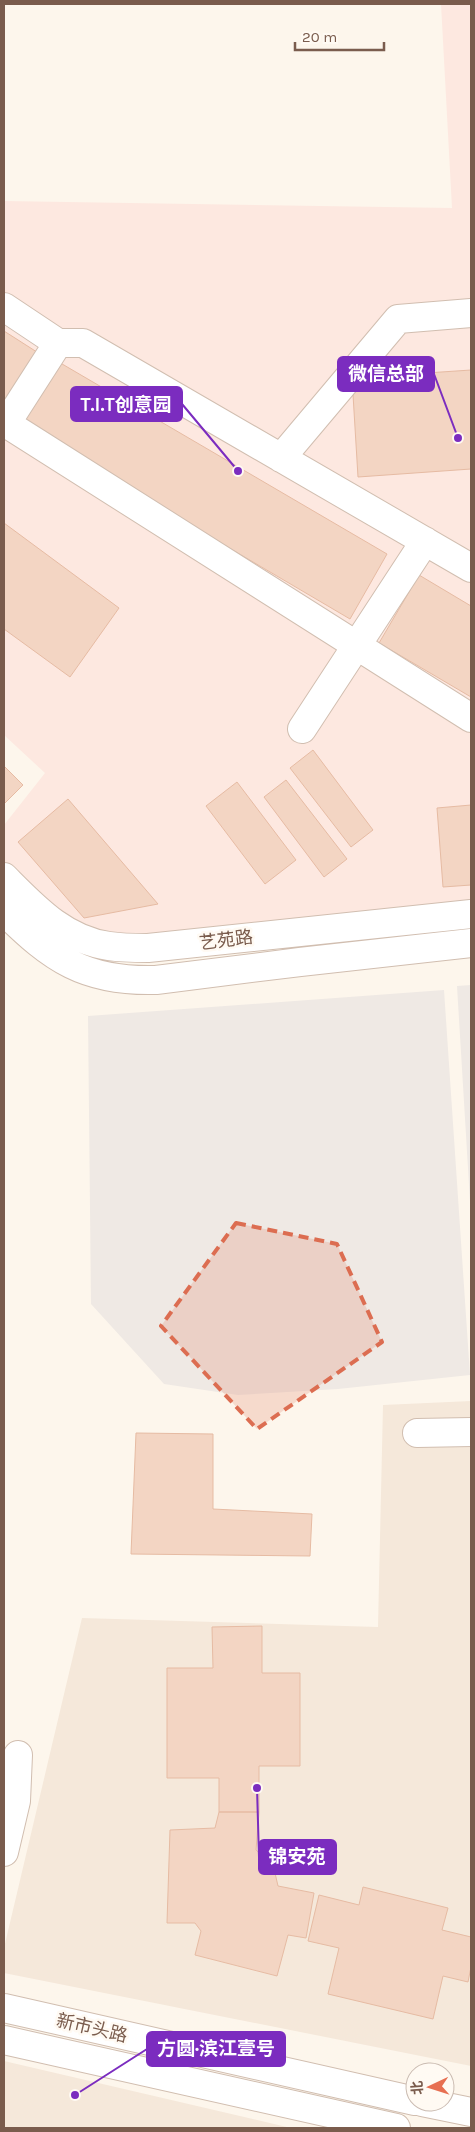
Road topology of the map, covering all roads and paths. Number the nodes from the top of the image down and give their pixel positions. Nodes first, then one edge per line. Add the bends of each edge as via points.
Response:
1 (4, 308) edge
2 (471, 313) edge
3 (58, 343) junction
4 (5, 423) edge
5 (281, 458) junction
6 (425, 541) junction
7 (471, 568) edge
8 (358, 646) junction
9 (471, 718) edge
10 (302, 729) dead end
11 (4, 877) edge
12 (4, 911) edge
13 (471, 914) edge
14 (471, 943) edge
15 (471, 1432) edge
16 (417, 1433) dead end
17 (11, 1754) edge
18 (4, 1782) edge
19 (4, 1852) edge
20 (4, 2008) edge
21 (4, 2040) edge
22 (405, 2099) edge
23 (455, 2109) edge
24 (471, 2112) edge
25 (396, 2128) edge

1 - 3 street
2 - 5 street via 398,319
3 - 4 street
3 - 5 street via 83,343
4 - 8 street
5 - 6 street
6 - 7 street
6 - 8 street
8 - 9 street
8 - 10 street
11 - 13 street, 艺苑路 via 60,928 108,946 148,948
12 - 14 street, 艺苑路 via 51,953 72,966 109,978 137,981
15 - 16 street
17 - 18 street
17 - 19 street via 16,1801
20 - 22 street, 新市头路
21 - 25 street, 新市头路
23 - 24 street

